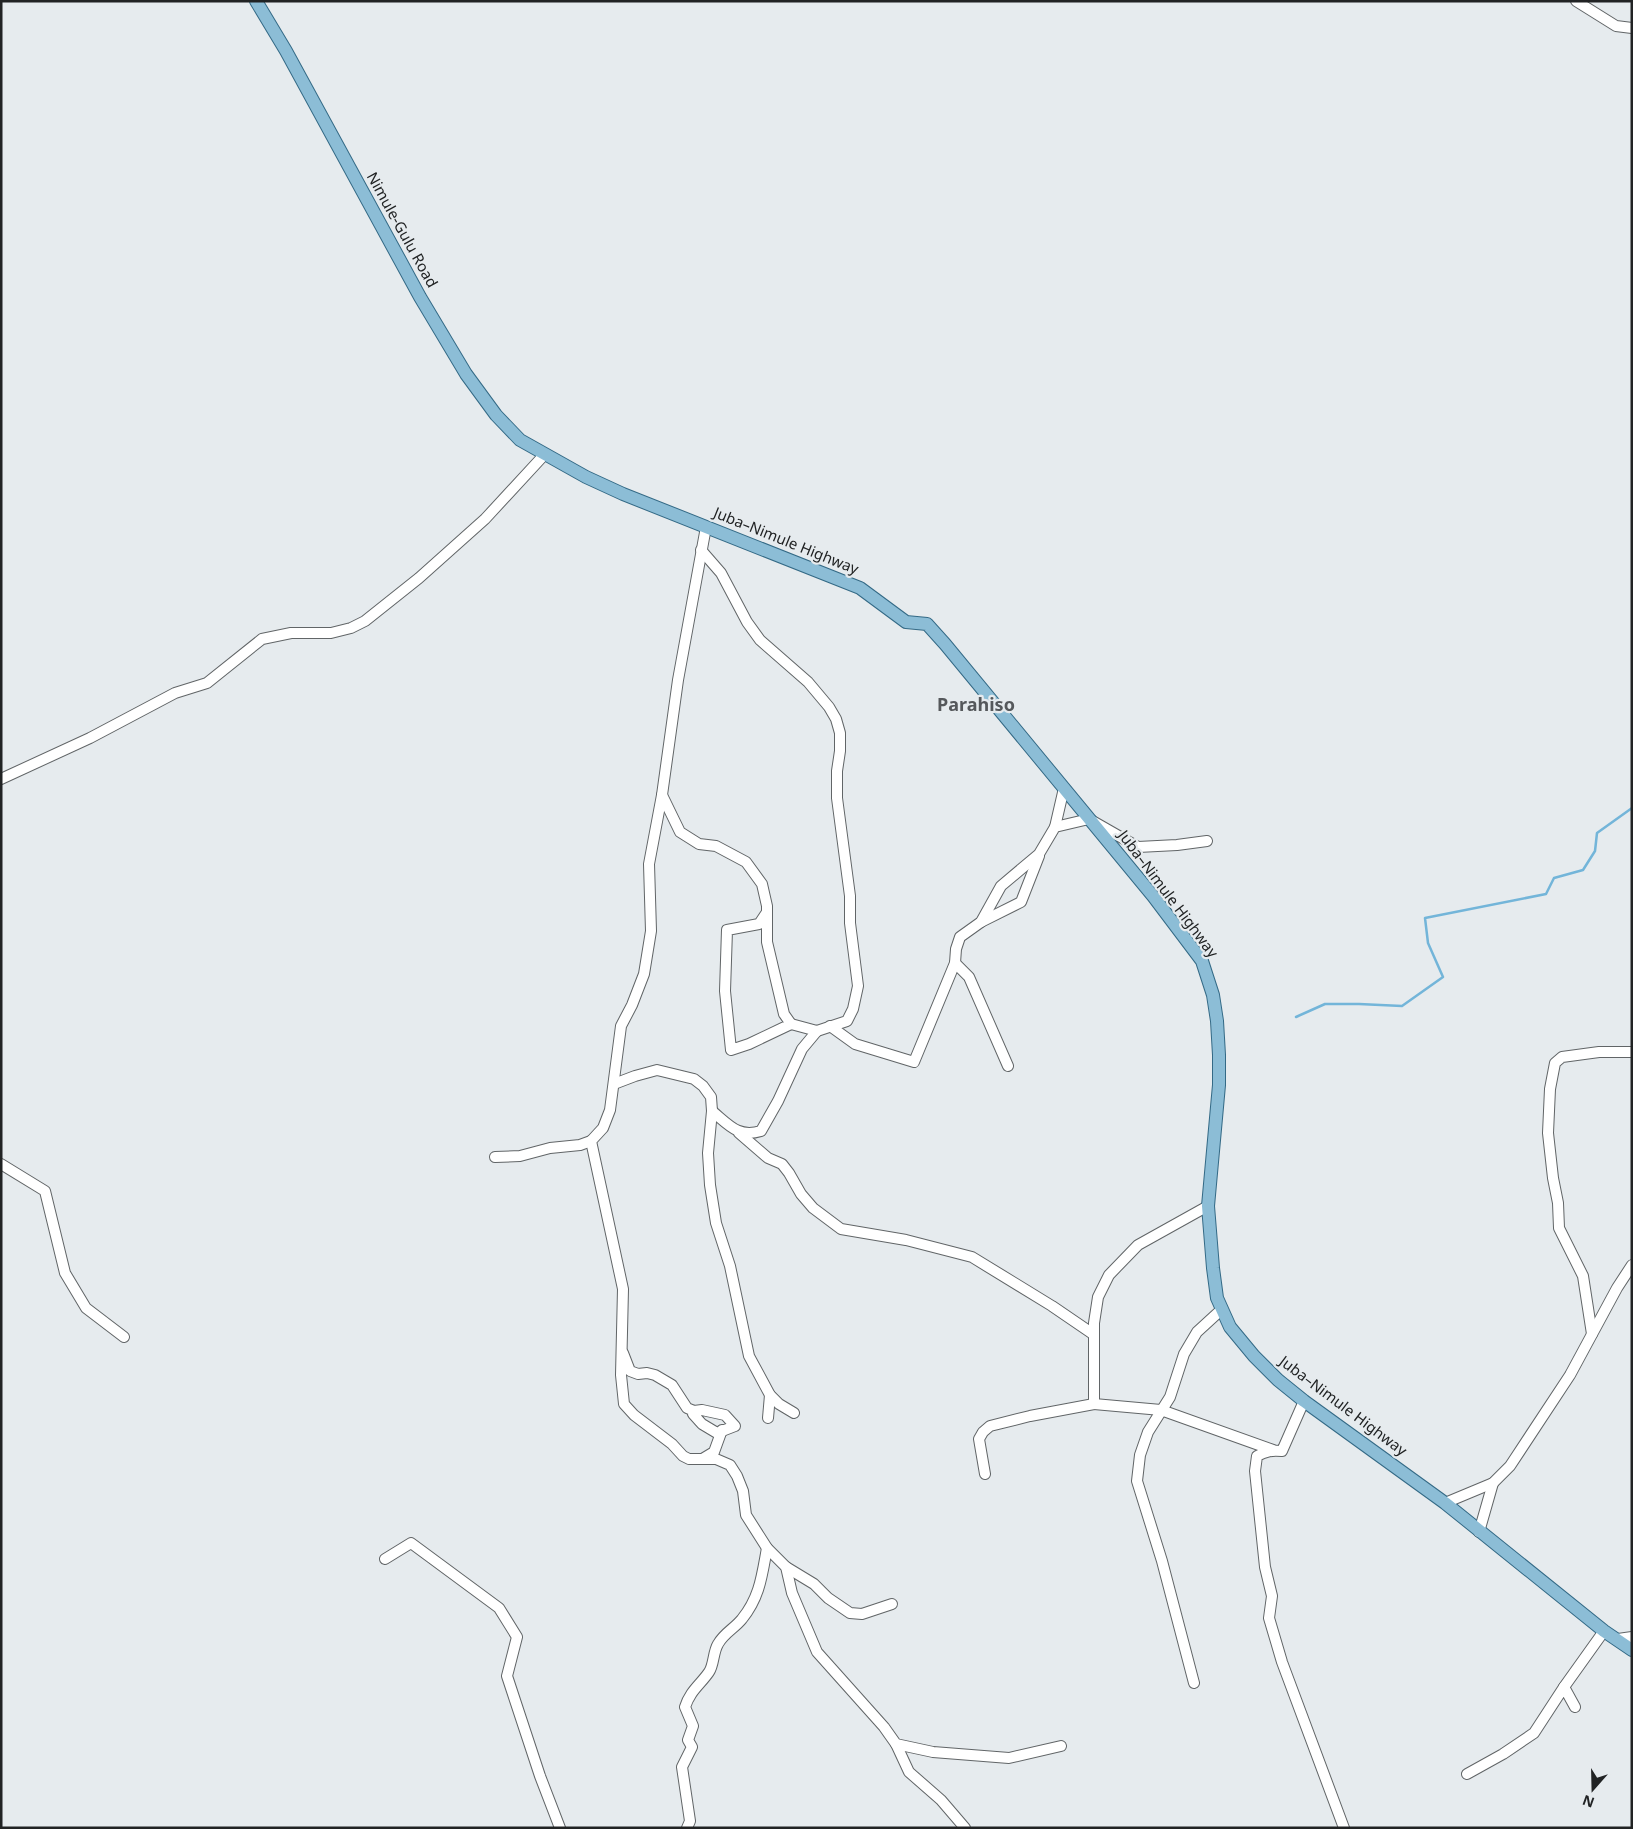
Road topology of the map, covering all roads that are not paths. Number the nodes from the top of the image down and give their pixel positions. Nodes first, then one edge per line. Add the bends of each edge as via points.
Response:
1 (256, 1) edge
2 (1576, 1) edge
3 (1632, 28) edge
4 (545, 454) junction
5 (706, 527) junction
6 (701, 550) junction
7 (1, 779) edge
8 (1064, 788) junction
9 (662, 795) junction
10 (1089, 819) junction
11 (1056, 827) junction
12 (1207, 841) dead end
13 (1039, 854) junction
14 (767, 912) junction
15 (982, 922) junction
16 (955, 962) junction
17 (791, 1024) junction
18 (830, 1026) junction
19 (817, 1031) junction
20 (1632, 1052) edge
21 (1008, 1066) dead end
22 (614, 1084) junction
23 (712, 1111) junction
24 (739, 1133) junction
25 (591, 1141) junction
26 (495, 1156) dead end
27 (1, 1164) edge
28 (1208, 1206) junction
29 (1632, 1265) edge
30 (1221, 1310) junction
31 (1093, 1334) junction
32 (1592, 1334) junction
33 (124, 1337) dead end
34 (622, 1350) junction
35 (770, 1395) junction
36 (1304, 1401) junction
37 (1094, 1404) junction
38 (1161, 1410) junction
39 (694, 1411) junction
40 (794, 1413) dead end
41 (768, 1418) dead end
42 (722, 1430) junction
43 (1274, 1450) junction
44 (704, 1458) junction
45 (985, 1474) dead end
46 (1493, 1483) junction
47 (1445, 1503) junction
48 (1479, 1532) junction
49 (767, 1548) junction
50 (385, 1559) dead end
51 (786, 1567) junction
52 (892, 1604) dead end
53 (1604, 1631) junction
54 (1632, 1637) edge
55 (1618, 1639) junction
56 (1632, 1650) edge
57 (1194, 1683) dead end
58 (1564, 1687) junction
59 (1575, 1707) dead end
60 (896, 1744) junction
61 (1061, 1746) dead end
62 (1467, 1774) dead end
63 (560, 1828) edge
64 (687, 1828) edge
65 (965, 1828) edge
66 (1344, 1828) edge

1 - 4 main road, Nimule-Gulu Road via 466,374 496,415 520,440
2 - 3 street via 1616,26
4 - 5 main road, Juba–Nimule Highway via 586,477
4 - 7 street via 485,518 420,578 366,621 331,633 291,633 262,640 207,683 176,693
5 - 6 street
5 - 8 main road, Juba–Nimule Highway via 860,588 906,622 927,624
6 - 9 street
6 - 18 street via 721,573 760,640 808,682 829,707 840,733 837,798 858,986 847,1021
8 - 10 main road, Juba–Nimule Highway
8 - 11 street
9 - 14 street via 680,832 699,844 716,846 746,862 762,884
9 - 22 street via 649,864 650,931 644,974 621,1026
10 - 11 street
10 - 12 street via 1138,846
10 - 28 main road, Juba–Nimule Highway via 1202,960 1209,978 1217,1021 1219,1085
11 - 13 street
13 - 15 street via 1000,886
13 - 15 street via 1021,902
14 - 17 street via 767,942 784,1014
14 - 17 street via 760,924 726,930 725,991 731,1050
15 - 16 street via 960,937
16 - 18 street via 914,1062 855,1044
16 - 21 street via 969,977
17 - 19 street
18 - 19 street
19 - 24 street via 802,1049 761,1131
20 - 32 street via 1562,1057 1554,1063 1550,1089 1548,1133 1559,1228 1583,1276
22 - 23 street via 657,1070 674,1073 694,1079 703,1086 711,1097
22 - 25 street via 603,1128
23 - 24 street
23 - 35 street via 708,1153 716,1223 730,1266 748,1356
24 - 31 street via 768,1158 782,1164 813,1208 841,1229 906,1240 972,1258
25 - 26 street via 520,1156
25 - 34 street via 623,1289
27 - 33 street via 45,1191 65,1273 86,1308
28 - 30 main road, Juba–Nimule Highway
28 - 31 street via 1138,1245 1109,1275 1098,1297
29 - 32 street
30 - 36 main road, Juba–Nimule Highway via 1230,1328 1254,1356
30 - 38 street via 1196,1332 1184,1354 1170,1397
31 - 37 street
32 - 46 street via 1565,1383 1510,1466
34 - 39 street via 630,1370 655,1375 672,1385 687,1408
34 - 44 street via 620,1375 624,1404 683,1456
35 - 40 street
35 - 41 street
36 - 43 street via 1282,1451
36 - 47 main road, Juba–Nimule Highway
37 - 38 street
37 - 45 street via 990,1426 979,1439
38 - 43 street
38 - 57 street via 1140,1455 1137,1481
39 - 42 street via 693,1414 712,1431
39 - 42 street via 725,1415 735,1426
42 - 44 street via 714,1452
43 - 66 street via 1257,1456 1255,1471 1265,1567 1272,1596 1269,1618 1282,1662
44 - 49 street via 730,1465 742,1491 746,1514
46 - 47 street
46 - 48 street
47 - 48 main road, Juba–Nimule Highway
48 - 53 main road, Juba–Nimule Highway
49 - 51 street
49 - 64 street via 758,1595 740,1622 718,1644 710,1670 685,1706 693,1726 688,1740 692,1747 682,1767 690,1820
50 - 63 street via 411,1543 499,1608 517,1637 507,1676
51 - 52 street via 814,1584 850,1613 862,1614
51 - 60 street via 792,1593 817,1652
53 - 55 main road, Juba–Nimule Highway
53 - 58 street
54 - 55 street
55 - 56 main road, Juba–Nimule Highway
58 - 59 street
58 - 62 street via 1534,1733 1504,1757
60 - 61 street via 933,1752 1009,1758
60 - 65 street via 909,1772 941,1800

